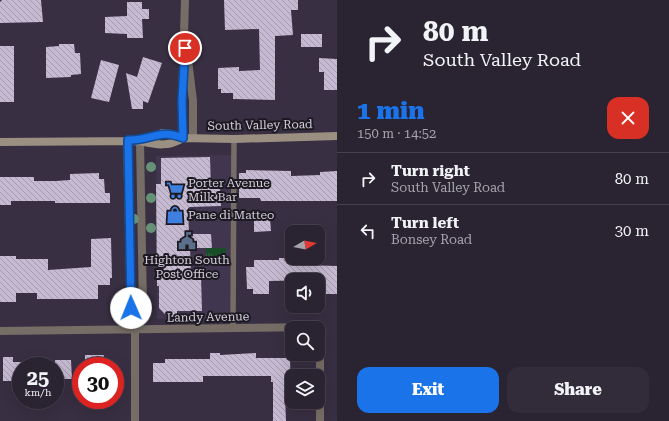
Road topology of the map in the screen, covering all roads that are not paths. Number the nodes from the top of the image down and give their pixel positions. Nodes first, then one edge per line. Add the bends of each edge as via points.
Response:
1 (185, 0) edge
2 (185, 35) junction
3 (337, 136) edge
4 (183, 138) junction
5 (194, 138) junction
6 (234, 139) junction
7 (128, 140) junction
8 (140, 141) junction
9 (0, 142) edge
10 (233, 328) junction
11 (135, 330) junction
12 (0, 331) edge
13 (135, 421) edge
14 (320, 421) edge

1 - 2 street
2 - 4 street
2 - 5 street via 193,101
3 - 6 main road, South Valley Road
4 - 5 main road, South Valley Road
4 - 8 main road, South Valley Road via 169,145
4 - 8 main road, South Valley Road via 162,133
5 - 6 main road, South Valley Road
6 - 10 lane
7 - 8 main road, South Valley Road
7 - 9 main road, South Valley Road
7 - 11 street via 131,315
8 - 11 street via 143,307
10 - 11 street, Landy Avenue
10 - 14 street, Landy Avenue via 320,327
11 - 12 street, Landy Avenue
11 - 13 street

